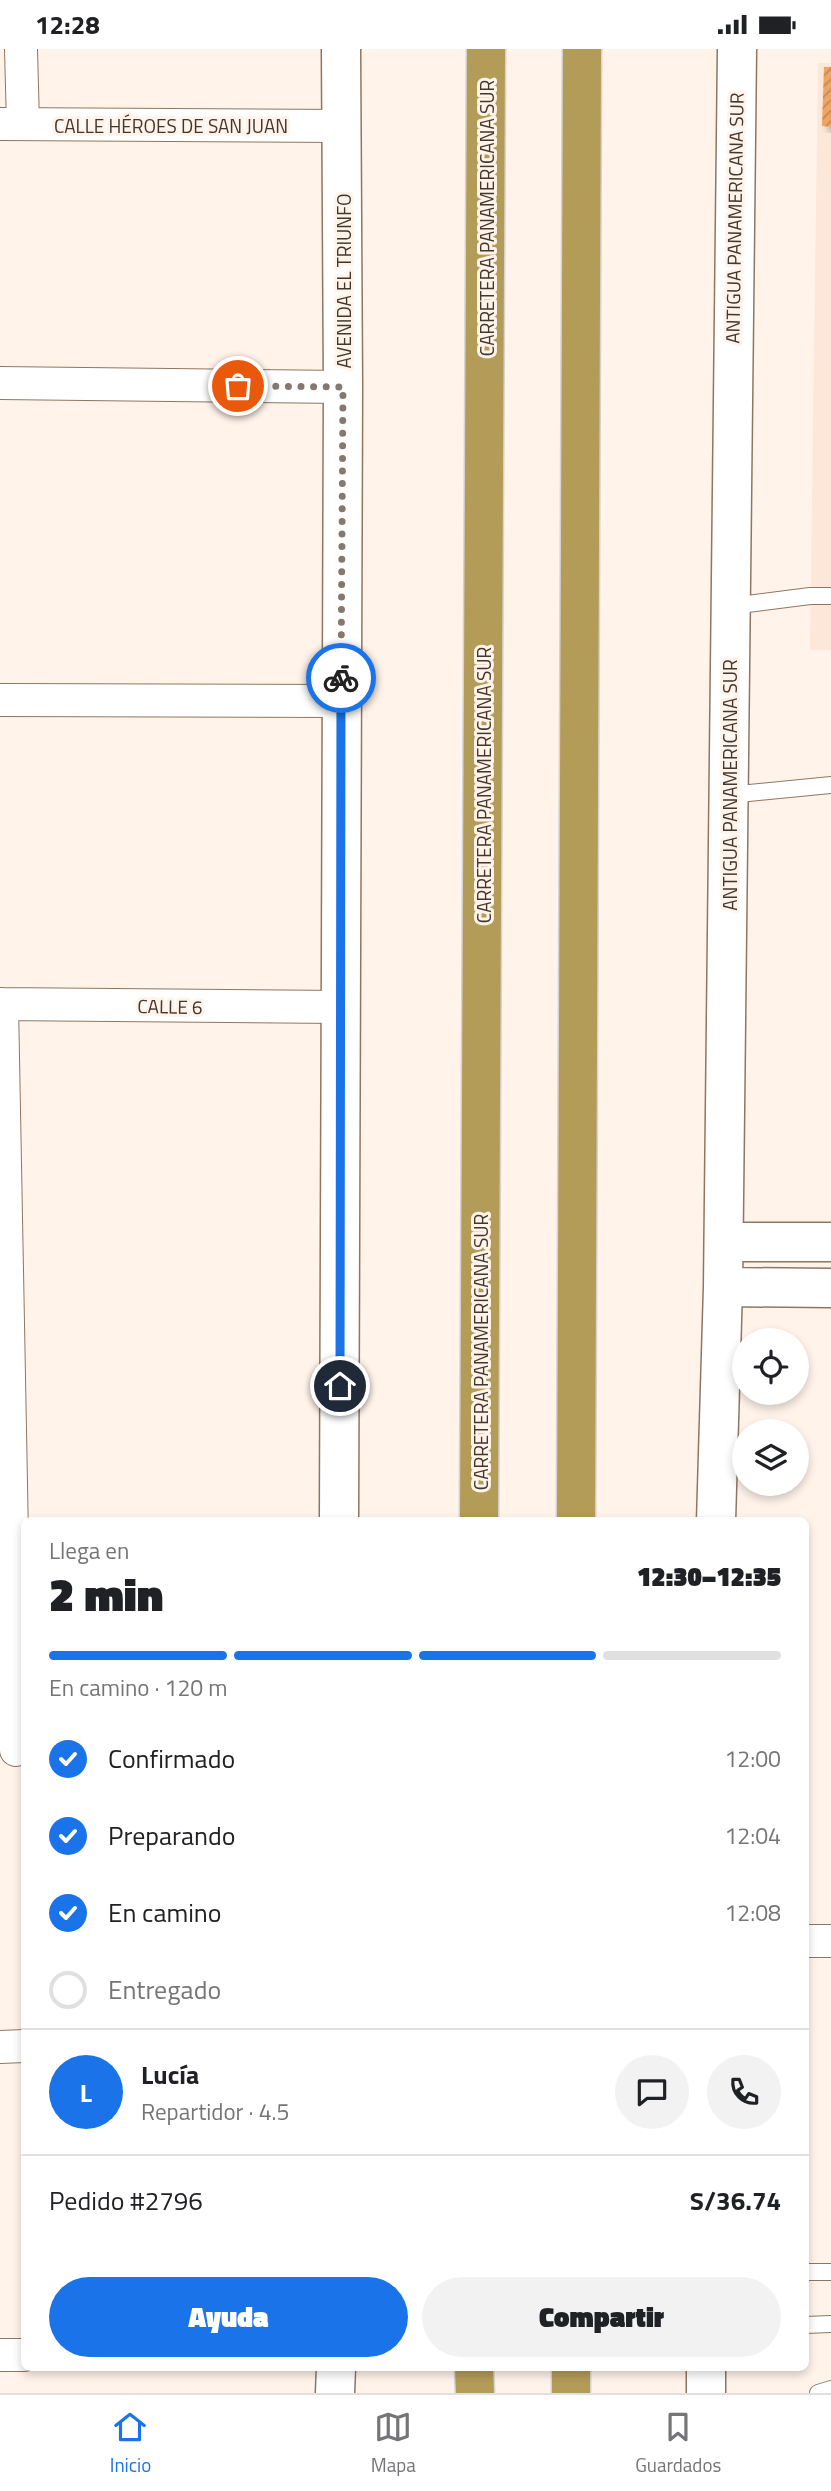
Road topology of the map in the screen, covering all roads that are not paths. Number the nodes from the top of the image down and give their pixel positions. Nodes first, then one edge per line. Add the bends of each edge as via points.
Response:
1 (21, 49) edge
2 (341, 49) edge
3 (486, 49) edge
4 (582, 49) edge
5 (737, 49) edge
6 (12, 124) edge
7 (341, 126) junction
8 (0, 383) edge
9 (343, 387) junction
10 (831, 596) edge
11 (729, 606) junction
12 (0, 700) edge
13 (340, 701) junction
14 (831, 785) edge
15 (729, 795) junction
16 (1, 1004) edge
17 (340, 1007) junction
18 (724, 1242) junction
19 (831, 1242) edge
20 (723, 1287) junction
21 (831, 1288) edge
22 (339, 1517) edge
23 (479, 1517) edge
24 (576, 1517) edge
25 (716, 1517) edge
26 (13, 1750) edge
27 (809, 1941) edge
28 (831, 1941) edge
29 (21, 2046) edge
30 (0, 2047) edge
31 (809, 2272) edge
32 (831, 2272) edge
33 (831, 2324) edge
34 (809, 2325) edge
35 (0, 2355) edge
36 (21, 2355) edge
37 (336, 2371) edge
38 (474, 2371) edge
39 (571, 2371) edge
40 (706, 2371) edge
41 (831, 2389) edge
42 (335, 2393) edge
43 (475, 2393) edge
44 (571, 2393) edge
45 (706, 2393) edge
46 (818, 2393) edge

1 - 6 street
2 - 7 main road, AVENIDA EL TRIUNFO
3 - 23 highway, CARRETERA PANAMERICANA SUR
4 - 24 highway
5 - 11 main road, ANTIGUA PANAMERICANA SUR
6 - 7 street, CALLE HÉROES DE SAN JUAN
7 - 9 main road, AVENIDA EL TRIUNFO
8 - 9 street
9 - 13 main road, AVENIDA EL TRIUNFO
10 - 11 lane
11 - 15 main road, ANTIGUA PANAMERICANA SUR
12 - 13 street
13 - 17 main road, AVENIDA EL TRIUNFO
14 - 15 lane
15 - 18 main road, ANTIGUA PANAMERICANA SUR
16 - 17 street, CALLE 6
16 - 26 street
17 - 22 main road, AVENIDA EL TRIUNFO
18 - 19 main road
18 - 20 main road, ANTIGUA PANAMERICANA SUR
20 - 21 main road
20 - 25 main road, ANTIGUA PANAMERICANA SUR
27 - 28 street
29 - 30 street
31 - 32 lane
33 - 34 lane
35 - 36 street
37 - 42 main road
38 - 43 highway
39 - 44 highway
40 - 45 main road
41 - 46 lane

